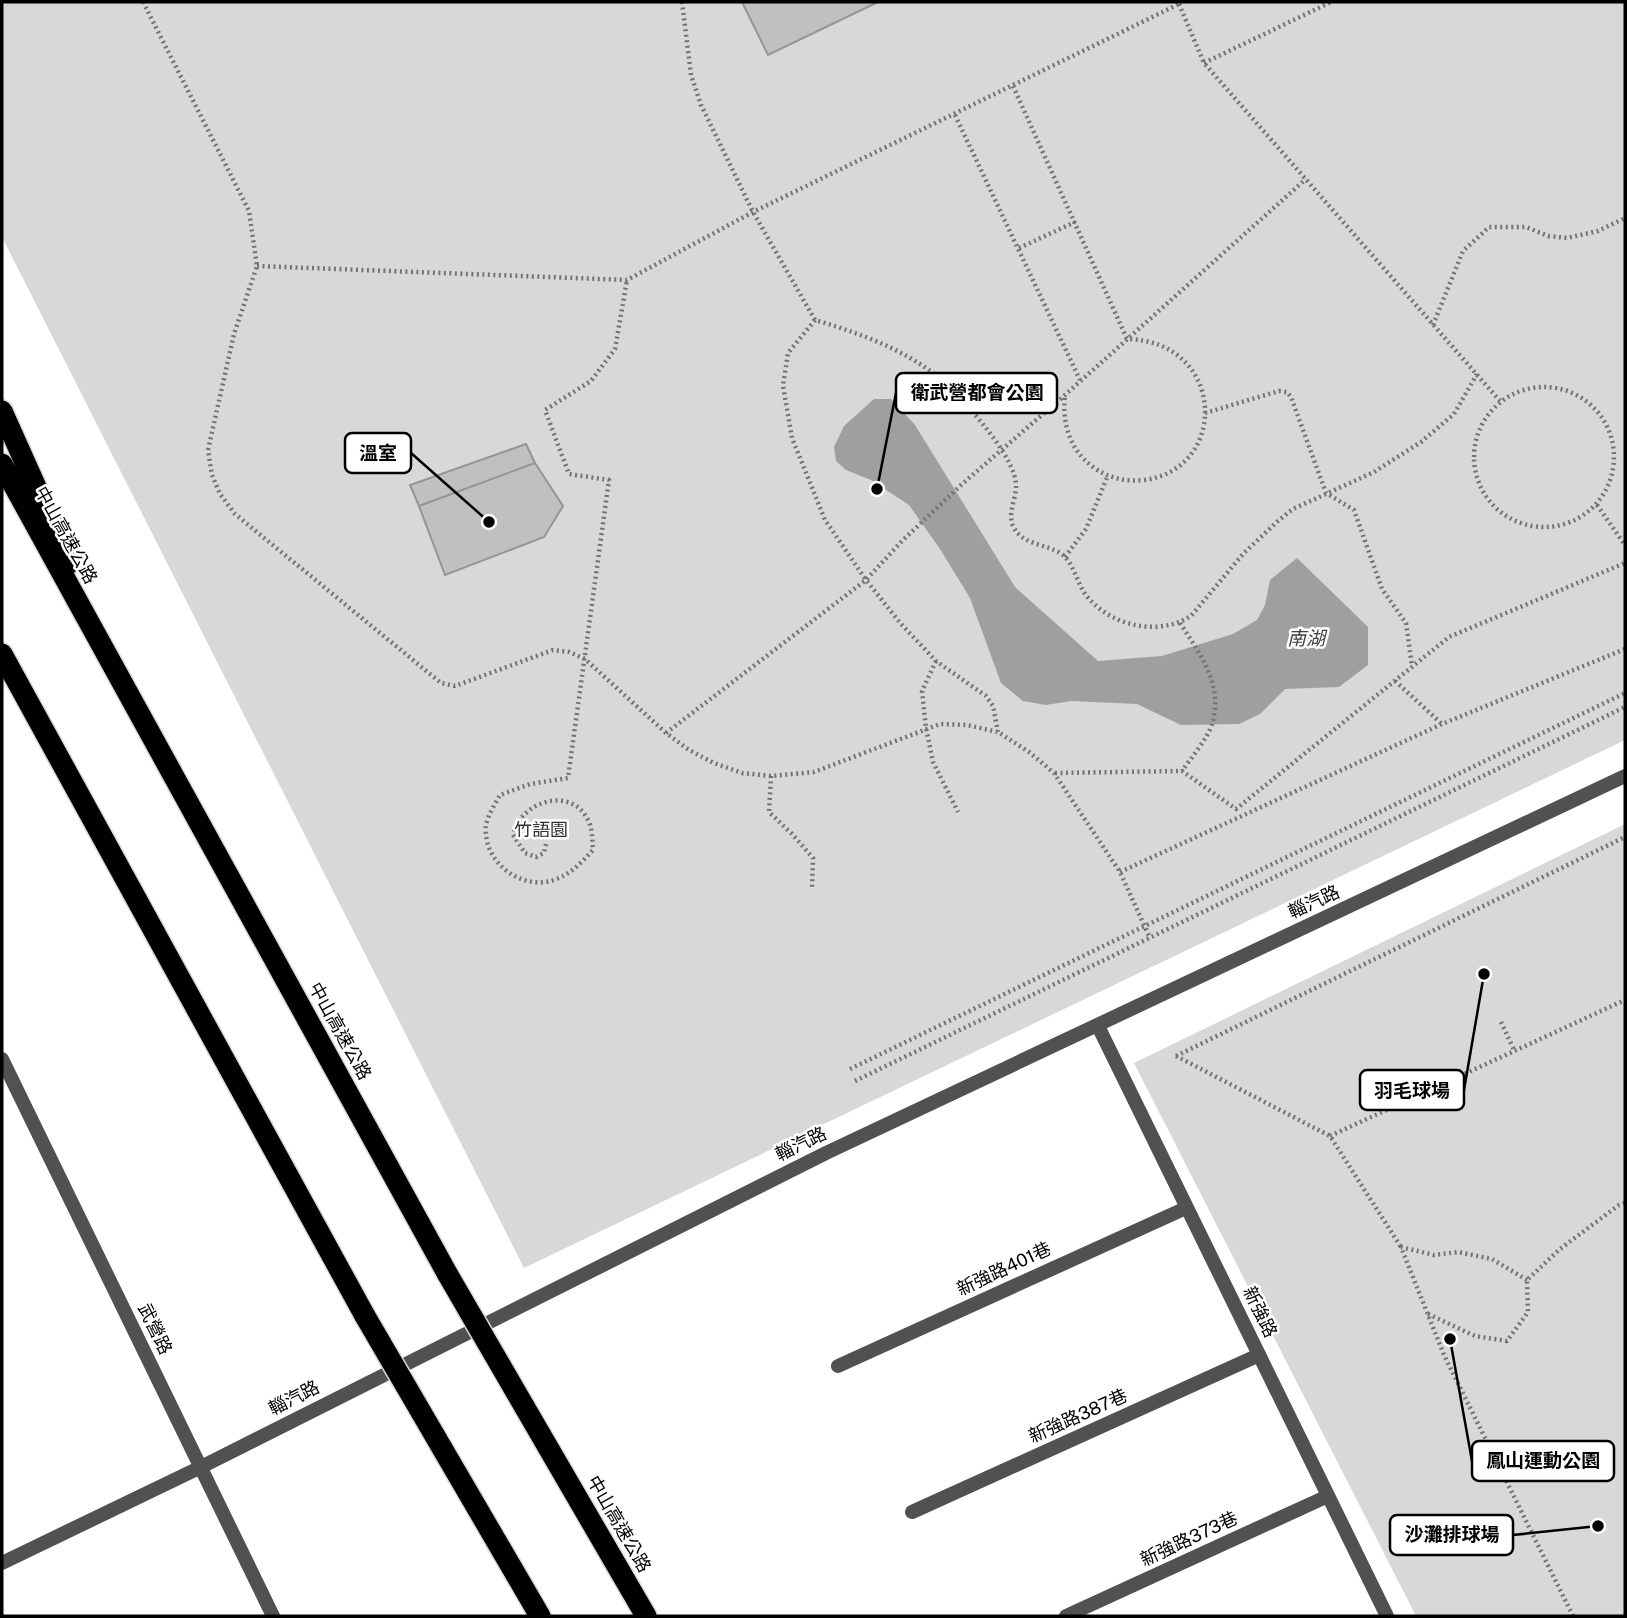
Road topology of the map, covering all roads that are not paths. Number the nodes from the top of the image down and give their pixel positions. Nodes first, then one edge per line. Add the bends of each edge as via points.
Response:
1 (2, 411) edge
2 (2, 464) edge
3 (2, 654) edge
4 (137, 712) junction
5 (1625, 776) edge
6 (1098, 1026) junction
7 (2, 1059) edge
8 (1186, 1208) junction
9 (1259, 1355) junction
10 (838, 1366) dead end
11 (201, 1466) junction
12 (1328, 1496) junction
13 (912, 1513) dead end
14 (2, 1563) edge
15 (273, 1616) edge
16 (540, 1616) edge
17 (646, 1616) edge
18 (1066, 1616) edge
19 (1387, 1616) edge

1 - 4 highway
2 - 4 highway, 中山高速公路
3 - 16 highway, bridge via 365,1316
4 - 17 highway, 中山高速公路, bridge via 449,1275
5 - 6 street, 輜汽路
6 - 8 street, 新強路
6 - 11 street, 輜汽路 via 826,1153
7 - 11 street, 武營路
8 - 9 street, 新強路
8 - 10 street, 新強路401巷
9 - 12 street, 新強路
9 - 13 street, 新強路387巷
11 - 14 street, 輜汽路
11 - 15 street, 武營路
12 - 18 street, 新強路373巷
12 - 19 street, 新強路

